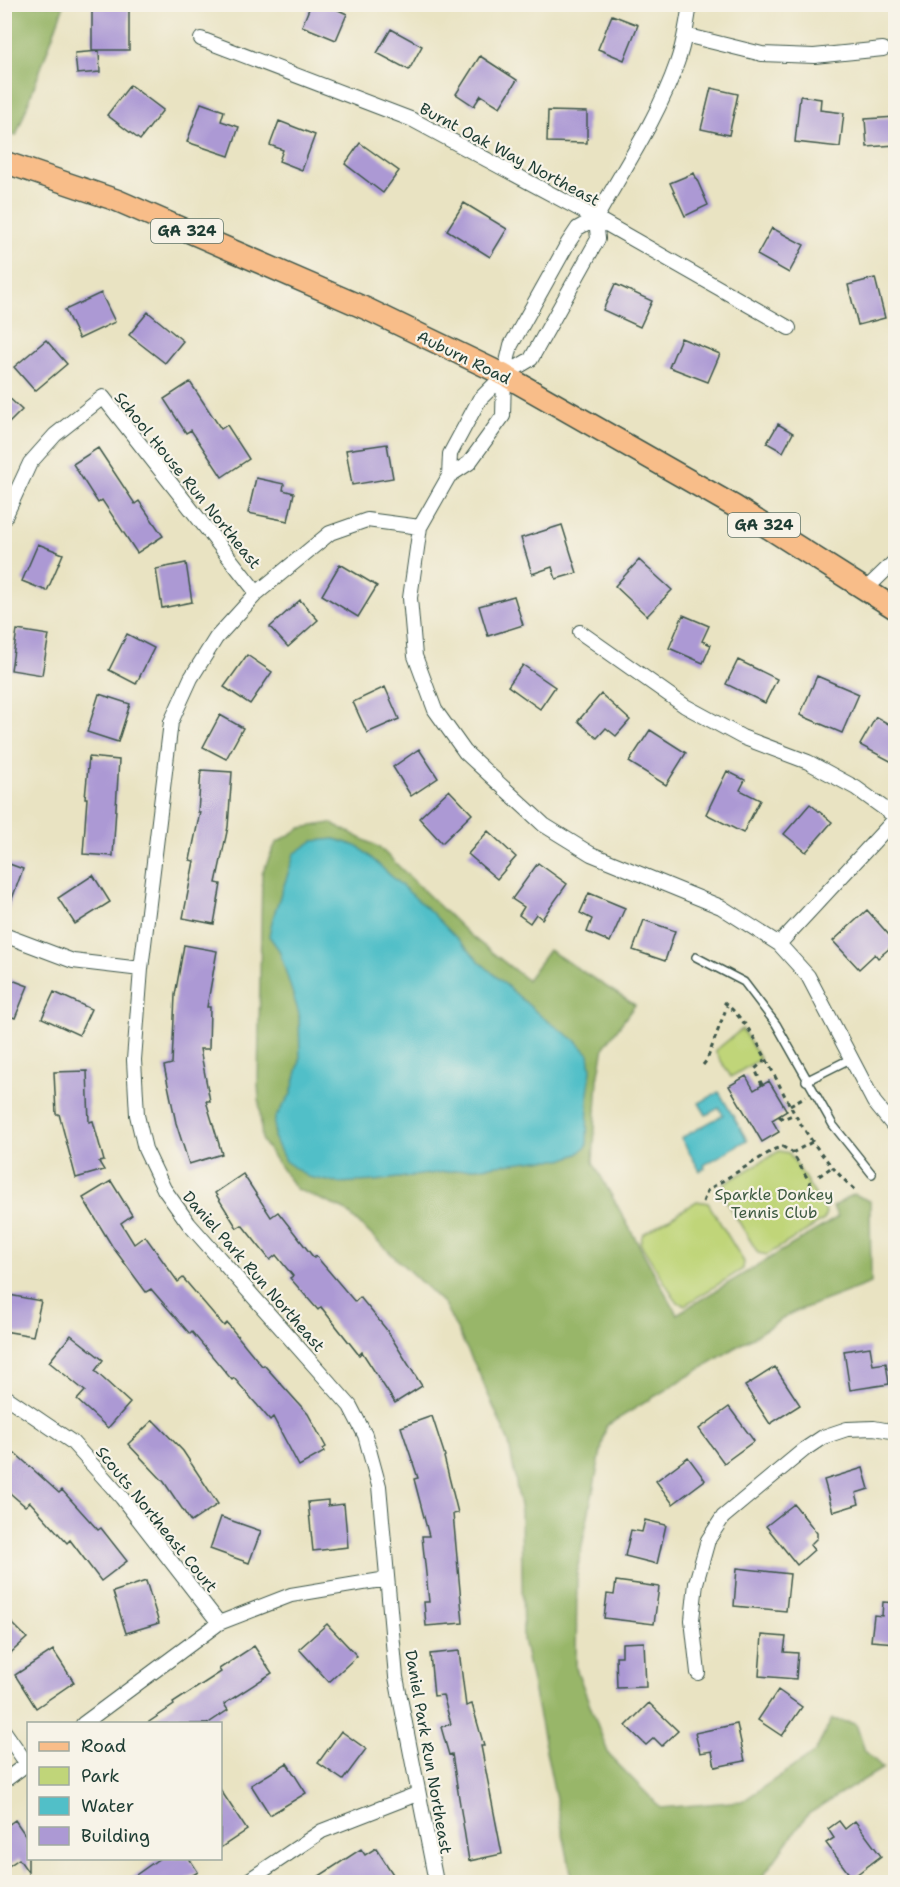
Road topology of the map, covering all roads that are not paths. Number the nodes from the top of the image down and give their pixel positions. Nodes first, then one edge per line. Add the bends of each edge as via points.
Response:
1 (690, 4) edge
2 (685, 35) junction
3 (201, 39) dead end
4 (883, 50) dead end
5 (4, 162) edge
6 (596, 218) junction
7 (789, 328) dead end
8 (504, 375) junction
9 (449, 476) junction
10 (4, 519) edge
11 (420, 526) junction
12 (896, 560) edge
13 (865, 590) junction
14 (257, 593) junction
15 (896, 609) edge
16 (580, 632) dead end
17 (896, 817) edge
18 (4, 935) edge
19 (779, 944) junction
20 (696, 957) dead end
21 (141, 969) junction
22 (849, 1059) junction
23 (806, 1081) junction
24 (896, 1129) edge
25 (872, 1174) dead end
26 (6, 1397) edge
27 (896, 1432) edge
28 (387, 1579) junction
29 (219, 1623) junction
30 (698, 1673) dead end
31 (85, 1722) edge
32 (4, 1731) edge
33 (27, 1763) edge
34 (27, 1765) edge
35 (4, 1781) edge
36 (417, 1794) junction
37 (246, 1882) edge
38 (436, 1882) edge

1 - 2 street
2 - 4 street via 762,54 814,56
2 - 6 street via 657,110
3 - 6 street, Burnt Oak Way Northeast via 413,120
5 - 8 main road, Auburn Road / GA 324 via 116,200 367,309
6 - 7 street, Burnt Oak Way Northeast
6 - 8 street via 578,228 568,243 511,345
6 - 8 street via 598,239 531,358
8 - 9 street via 479,400 450,454
8 - 9 street via 503,416 470,463
8 - 13 main road, Auburn Road / GA 324 via 734,506
9 - 11 street
10 - 14 street, School House Run Northeast via 30,463 55,435 103,397
11 - 14 street, Daniel Park Run Northeast via 367,520 330,533
11 - 19 street via 410,598 415,656 435,710 465,752 544,825 591,854 721,907
12 - 13 street
13 - 15 main road, Auburn Road / GA 324
14 - 21 street, Daniel Park Run Northeast via 216,638 191,678 171,722
16 - 17 street via 685,706 742,737 828,772
17 - 19 street
18 - 21 street via 73,961
19 - 22 street via 808,976
20 - 23 lane via 744,982 776,1024
21 - 28 street, Daniel Park Run Northeast via 134,1059 137,1115 144,1149 164,1189 189,1224 350,1406 365,1435 379,1486
22 - 23 lane
22 - 24 street via 874,1102
23 - 25 lane via 833,1125
26 - 29 street, Scouts Northeast Court via 72,1442 122,1498
27 - 30 street via 874,1428 823,1437 723,1517 708,1540 696,1583 692,1620
28 - 29 street via 291,1595
28 - 36 street, Daniel Park Run Northeast via 396,1677
29 - 31 street
32 - 33 street
34 - 35 street
36 - 37 street via 322,1831
36 - 38 street, Daniel Park Run Northeast

